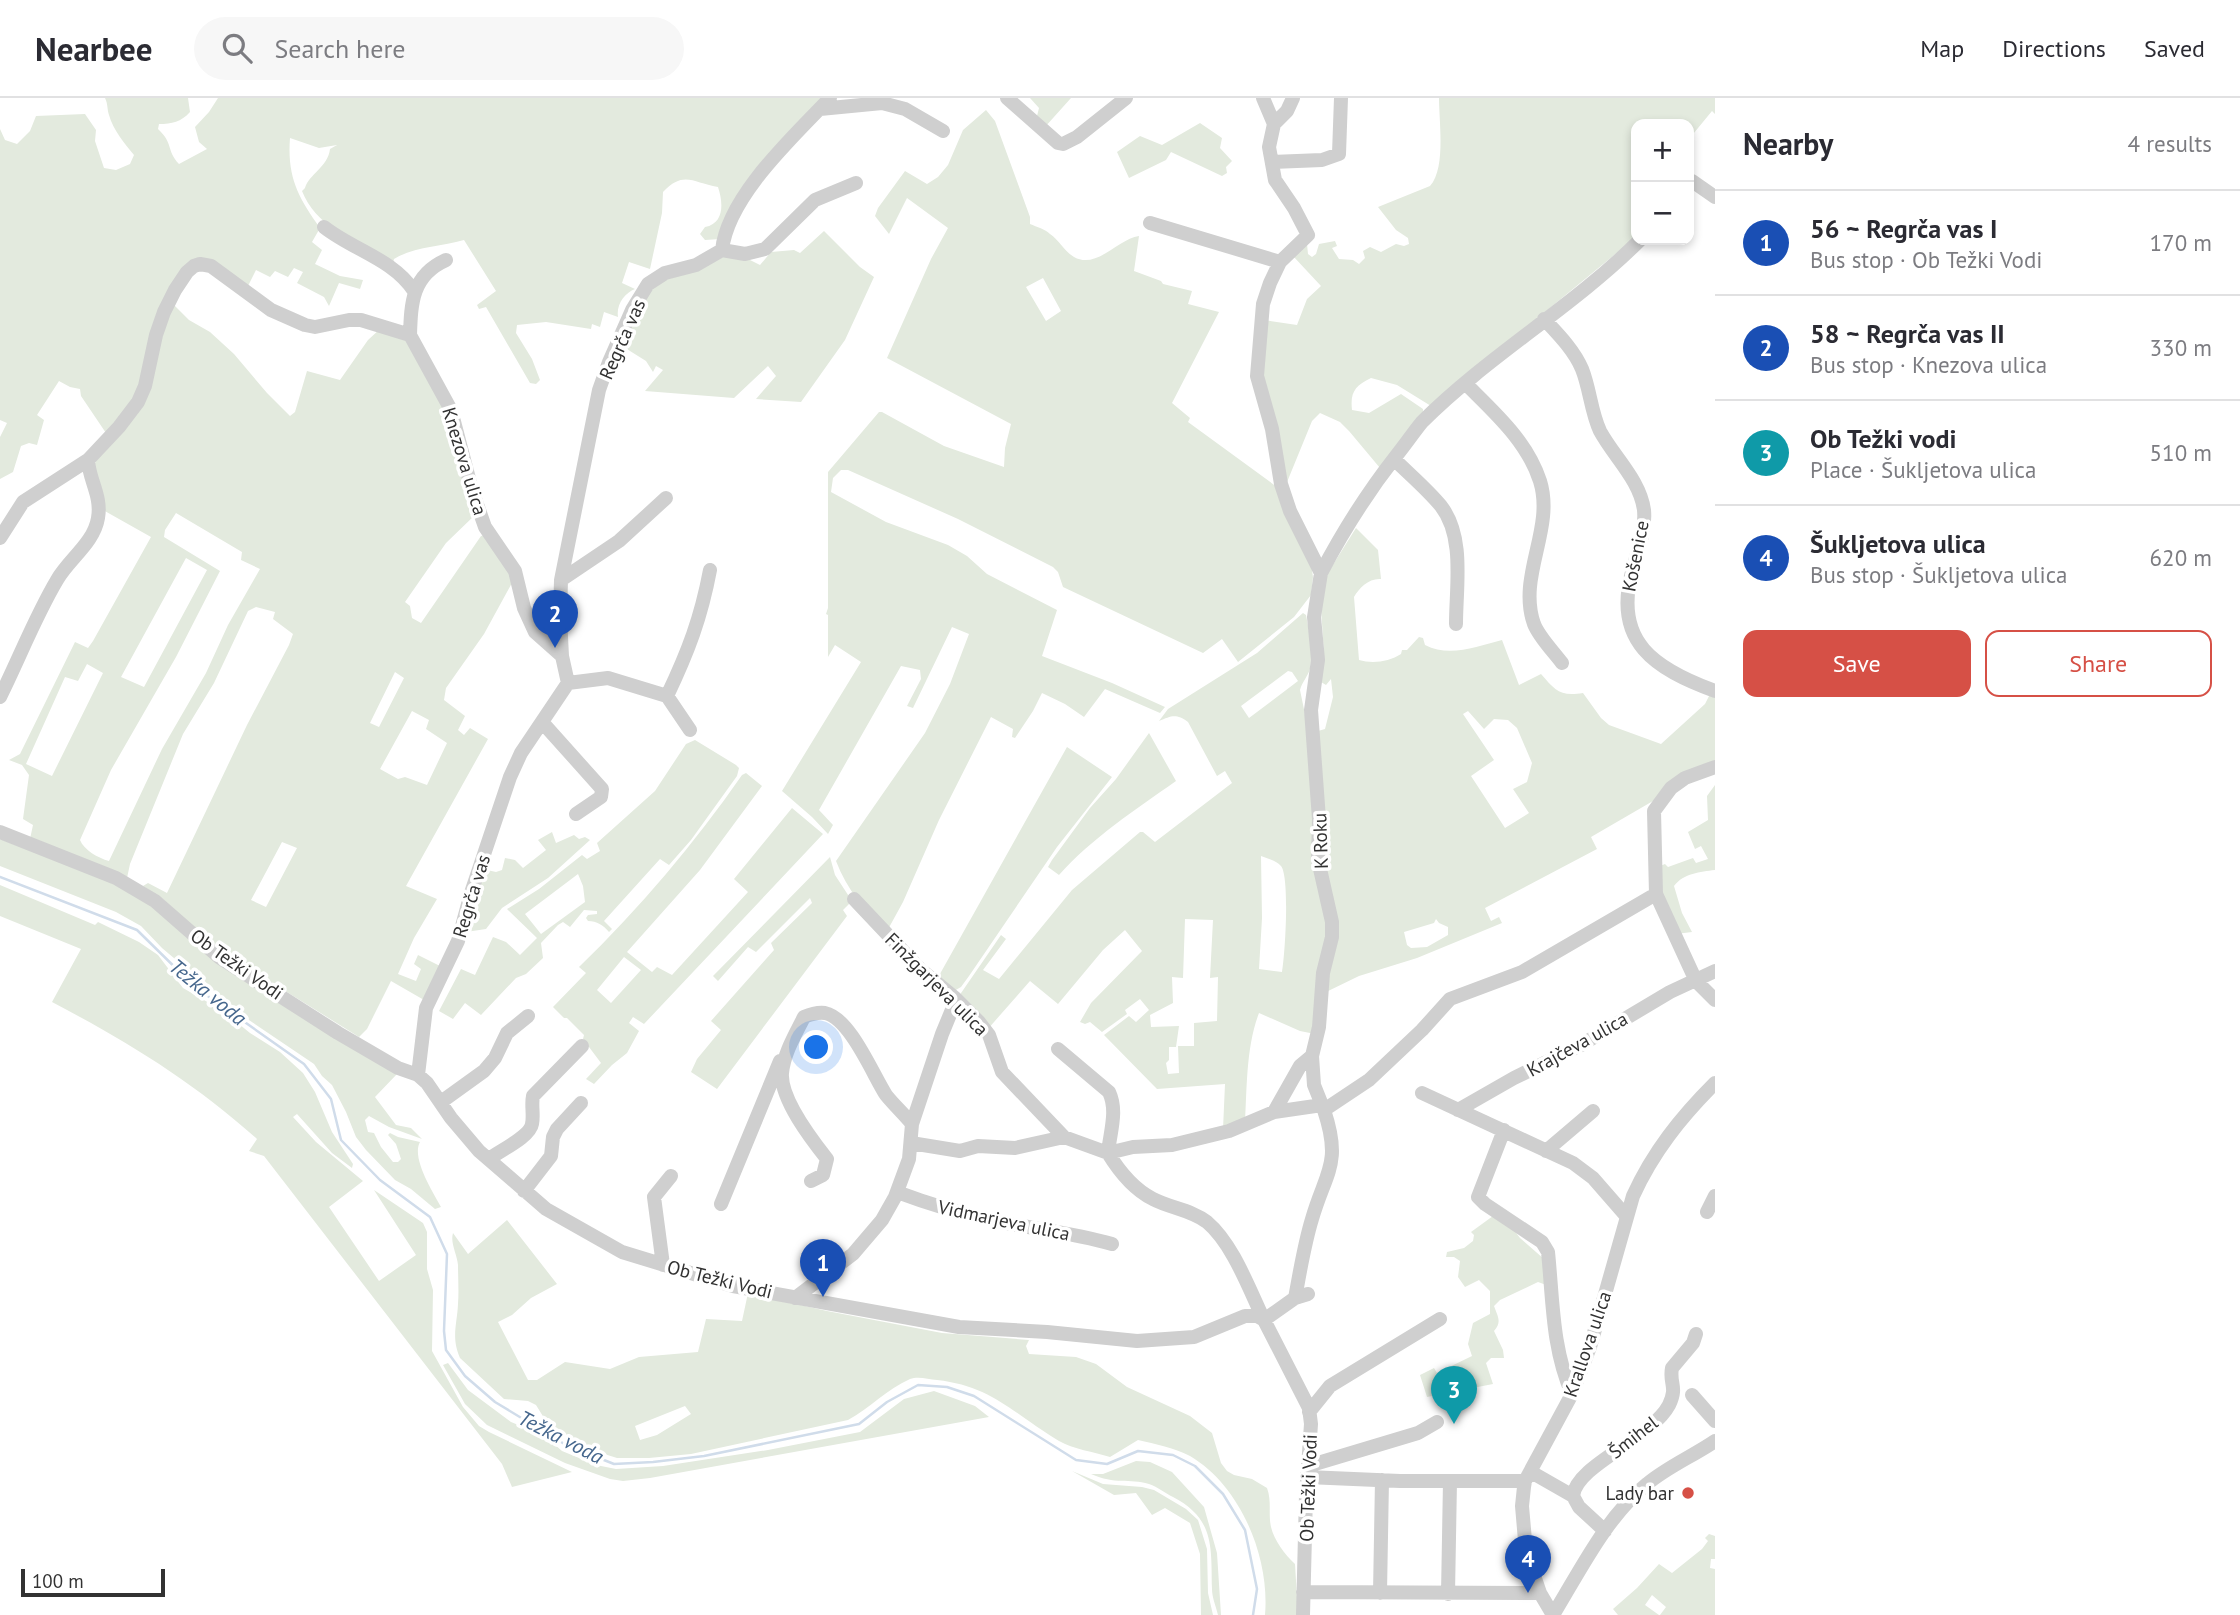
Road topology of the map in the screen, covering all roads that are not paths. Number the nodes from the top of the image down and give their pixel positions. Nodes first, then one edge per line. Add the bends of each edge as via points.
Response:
1 (1007, 98) edge
2 (1124, 98) edge
3 (1263, 98) edge
4 (1293, 98) edge
5 (1341, 98) edge
6 (825, 104) edge
7 (1274, 124) junction
8 (943, 131) dead end
9 (1272, 162) junction
10 (856, 183) dead end
11 (1694, 185) edge
12 (1715, 197) edge
13 (1150, 223) dead end
14 (324, 227) dead end
15 (1634, 245) edge
16 (722, 250) junction
17 (446, 260) dead end
18 (1280, 261) junction
19 (414, 291) junction
20 (1544, 319) junction
21 (410, 335) junction
22 (1466, 384) junction
23 (1394, 459) junction
24 (88, 460) junction
25 (666, 498) dead end
26 (0, 538) edge
27 (710, 570) dead end
28 (1321, 573) junction
29 (561, 580) junction
30 (1456, 624) dead end
31 (562, 656) junction
32 (1562, 663) dead end
33 (568, 683) junction
34 (1715, 691) edge
35 (667, 696) junction
36 (0, 697) edge
37 (542, 722) junction
38 (690, 730) dead end
39 (1715, 767) edge
40 (576, 814) dead end
41 (0, 832) edge
42 (1656, 894) junction
43 (854, 899) dead end
44 (1715, 971) edge
45 (1696, 981) junction
46 (956, 1000) junction
47 (1715, 1000) edge
48 (528, 1016) dead end
49 (582, 1046) dead end
50 (1058, 1049) dead end
51 (787, 1051) junction
52 (1312, 1056) junction
53 (418, 1074) junction
54 (1714, 1086) edge
55 (1422, 1093) dead end
56 (441, 1102) junction
57 (581, 1103) dead end
58 (1323, 1108) junction
59 (1458, 1110) junction
60 (1593, 1111) dead end
61 (1274, 1112) junction
62 (912, 1124) junction
63 (1504, 1130) junction
64 (1064, 1137) junction
65 (911, 1143) junction
66 (1546, 1151) junction
67 (1108, 1153) junction
68 (489, 1159) junction
69 (670, 1176) dead end
70 (811, 1181) dead end
71 (524, 1191) junction
72 (897, 1192) junction
73 (1715, 1196) edge
74 (721, 1204) dead end
75 (1707, 1212) dead end
76 (1627, 1217) junction
77 (1112, 1244) dead end
78 (663, 1265) junction
79 (795, 1298) junction
80 (1440, 1319) dead end
81 (1264, 1320) junction
82 (1696, 1334) dead end
83 (1572, 1394) junction
84 (1692, 1395) dead end
85 (1309, 1412) junction
86 (1715, 1421) edge
87 (1437, 1422) dead end
88 (1715, 1441) edge
89 (1308, 1471) junction
90 (1528, 1476) junction
91 (1382, 1480) junction
92 (1450, 1481) junction
93 (1573, 1496) junction
94 (1605, 1531) junction
95 (1303, 1592) junction
96 (1380, 1592) junction
97 (1539, 1593) junction
98 (1448, 1594) junction
99 (1303, 1615) edge
100 (1553, 1615) edge

1 - 2 street via 1063,144
3 - 7 street
4 - 7 street
5 - 9 street via 1339,154 1321,160
6 - 8 street via 882,103 905,109
6 - 16 street via 747,191 731,216
7 - 9 street via 1269,147
9 - 18 street via 1275,180 1308,235
10 - 16 street via 815,200 765,249 745,254
11 - 12 street
13 - 18 street
14 - 19 street via 397,270
15 - 20 street, K Roku
16 - 29 street, Regrča vas via 648,284 632,310 599,390
17 - 19 street via 429,271
18 - 28 street via 1263,304 1256,376 1272,429 1281,484
19 - 21 street
20 - 22 street, K Roku
20 - 34 street, Košenice via 1582,369 1598,426 1640,492 1643,527 1626,602 1634,637 1666,668
21 - 24 street via 361,320 305,325 271,310 211,267 194,266 164,312 138,402
21 - 31 street, Knezova ulica via 451,410 485,527 515,571 535,632
22 - 23 street, K Roku via 1422,423
22 - 32 street via 1520,442 1541,484 1544,504 1529,601 1535,626
23 - 28 street, K Roku via 1370,489
23 - 30 street via 1440,505 1451,523 1456,544
24 - 26 street via 23,502
24 - 36 street via 97,488 95,530 56,581
25 - 29 street via 619,541
27 - 35 street via 689,651
28 - 52 street, K Roku via 1314,617 1318,660 1311,710 1319,871 1332,937
29 - 31 street, Regrča vas
31 - 33 street, Regrča vas
33 - 35 street via 608,678
33 - 37 street, Regrča vas
35 - 38 street
37 - 40 street via 603,789 601,797
37 - 53 street, Regrča vas via 510,777 458,941 426,1009
39 - 42 street via 1671,788 1654,811
41 - 53 street, Ob Težki Vodi via 116,878 155,901 219,957 338,1033 398,1068
42 - 45 street
42 - 58 street via 1522,972 1450,999 1369,1080
43 - 46 street, Finžgarjeva ulica
44 - 45 street
45 - 47 street
45 - 59 street, Krajčeva ulica
46 - 62 street
46 - 64 street, Finžgarjeva ulica via 989,1035 1002,1072
48 - 56 street via 507,1033 485,1070
49 - 68 street via 533,1096 532,1126
50 - 67 street via 1109,1092 1114,1110
51 - 62 street via 804,1017 813,1013 833,1016 852,1038 887,1097
51 - 70 street via 782,1074 785,1091 827,1159 823,1175
51 - 74 street via 776,1067
52 - 58 street, K Roku via 1314,1085
52 - 61 street via 1300,1066
53 - 56 street, Ob Težki Vodi
54 - 76 street, Krallova ulica via 1657,1150
55 - 59 street
56 - 68 street, Ob Težki Vodi
57 - 71 street via 557,1129 551,1156
58 - 61 street
58 - 81 street, K Roku via 1333,1138 1331,1170 1312,1216 1302,1296
59 - 63 street
60 - 66 street
61 - 67 street via 1228,1131
62 - 65 street
63 - 66 street
63 - 83 street via 1478,1197 1542,1242 1548,1252 1556,1344
64 - 65 street via 1015,1148 978,1146 960,1151
64 - 67 street, Finžgarjeva ulica
65 - 72 street
66 - 76 street via 1593,1178
67 - 81 street via 1137,1189 1205,1220 1215,1230
68 - 71 street, Ob Težki Vodi
69 - 78 street, Ob Težki Vodi via 654,1197
71 - 78 street, Ob Težki Vodi via 611,1246
72 - 77 street, Vidmarjeva ulica via 995,1221
72 - 79 street via 882,1220 853,1254
73 - 75 street
76 - 83 street, Krallova ulica via 1590,1348
78 - 79 street, Ob Težki Vodi
79 - 81 street, Ob Težki Vodi via 959,1327 1137,1341 1194,1337 1245,1316
80 - 85 street, Ob Težki Vodi via 1330,1386
81 - 85 street, Ob Težki Vodi
82 - 93 street, Šmihel via 1672,1368 1675,1388 1662,1414 1636,1439 1587,1472 1573,1489
83 - 90 street, Krallova ulica
84 - 86 street
85 - 89 street, Ob Težki Vodi
87 - 89 street via 1419,1433
88 - 94 street via 1647,1484
89 - 91 street
89 - 95 street, Ob Težki Vodi
90 - 92 street
90 - 93 street
90 - 97 street, Krallova ulica via 1523,1532
91 - 92 street
91 - 96 street
92 - 98 street
93 - 94 street via 1578,1507
94 - 100 street
95 - 96 street
95 - 99 street, Ob Težki Vodi
96 - 98 street
97 - 98 street
97 - 100 street, Krallova ulica

